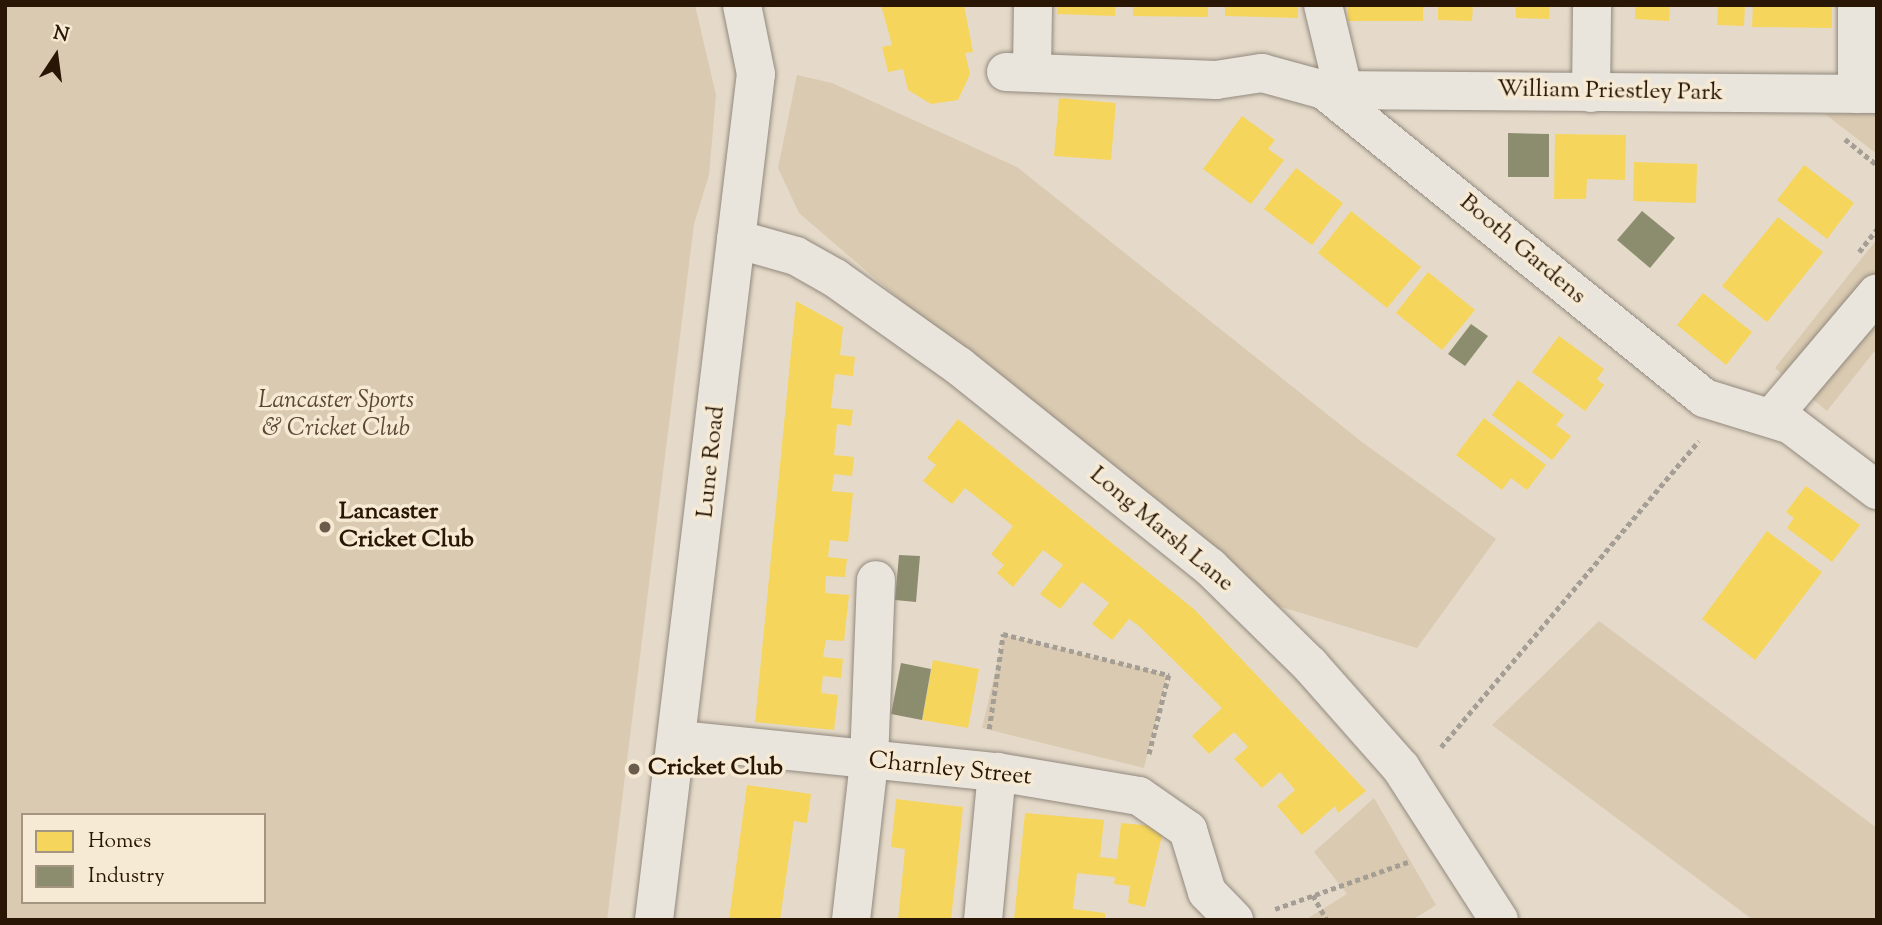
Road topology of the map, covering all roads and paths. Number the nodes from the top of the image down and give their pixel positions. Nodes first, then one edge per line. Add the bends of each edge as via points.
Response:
1 (742, 5) edge
2 (1033, 5) edge
3 (1323, 5) edge
4 (1592, 5) edge
5 (1857, 5) edge
6 (1334, 89) junction
7 (1591, 93) junction
8 (1867, 94) edge
9 (736, 239) junction
10 (1877, 293) edge
11 (1721, 408) junction
12 (1772, 418) junction
13 (1877, 490) edge
14 (876, 580) dead end
15 (681, 740) junction
16 (869, 761) junction
17 (990, 772) junction
18 (1409, 780) junction
19 (1139, 796) junction
20 (1444, 838) junction
21 (1313, 895) junction
22 (1247, 917) edge
23 (654, 920) edge
24 (851, 920) edge
25 (983, 920) edge
26 (1327, 920) edge
27 (1499, 920) edge

1 - 9 street, Lune Road via 756,75
2 - 6 street, Booth Gardens via 1019,71 1194,80 1262,73
3 - 6 street
4 - 7 street
5 - 8 street
6 - 7 street, William Priestley Park
6 - 11 street, Booth Gardens via 1665,370
7 - 8 street, William Priestley Park
9 - 15 street, Lune Road
9 - 18 street, Long Marsh Lane via 796,256 835,278 1119,492 1210,567 1310,665
10 - 12 street
11 - 12 street, Booth Gardens
11 - 18 path via 1491,694
12 - 13 street, Booth Gardens via 1812,439
14 - 16 street
15 - 16 street, Charnley Street
15 - 23 street, Lune Road
16 - 17 street, Charnley Street
16 - 24 street
17 - 19 street, Charnley Street
17 - 19 path via 1003,634 1169,675
17 - 25 street
18 - 20 street, Long Marsh Lane
19 - 22 street, Charnley Street via 1177,817 1207,891
20 - 21 path via 1410,861
20 - 27 street, Long Marsh Lane
21 - 22 path
21 - 26 path

